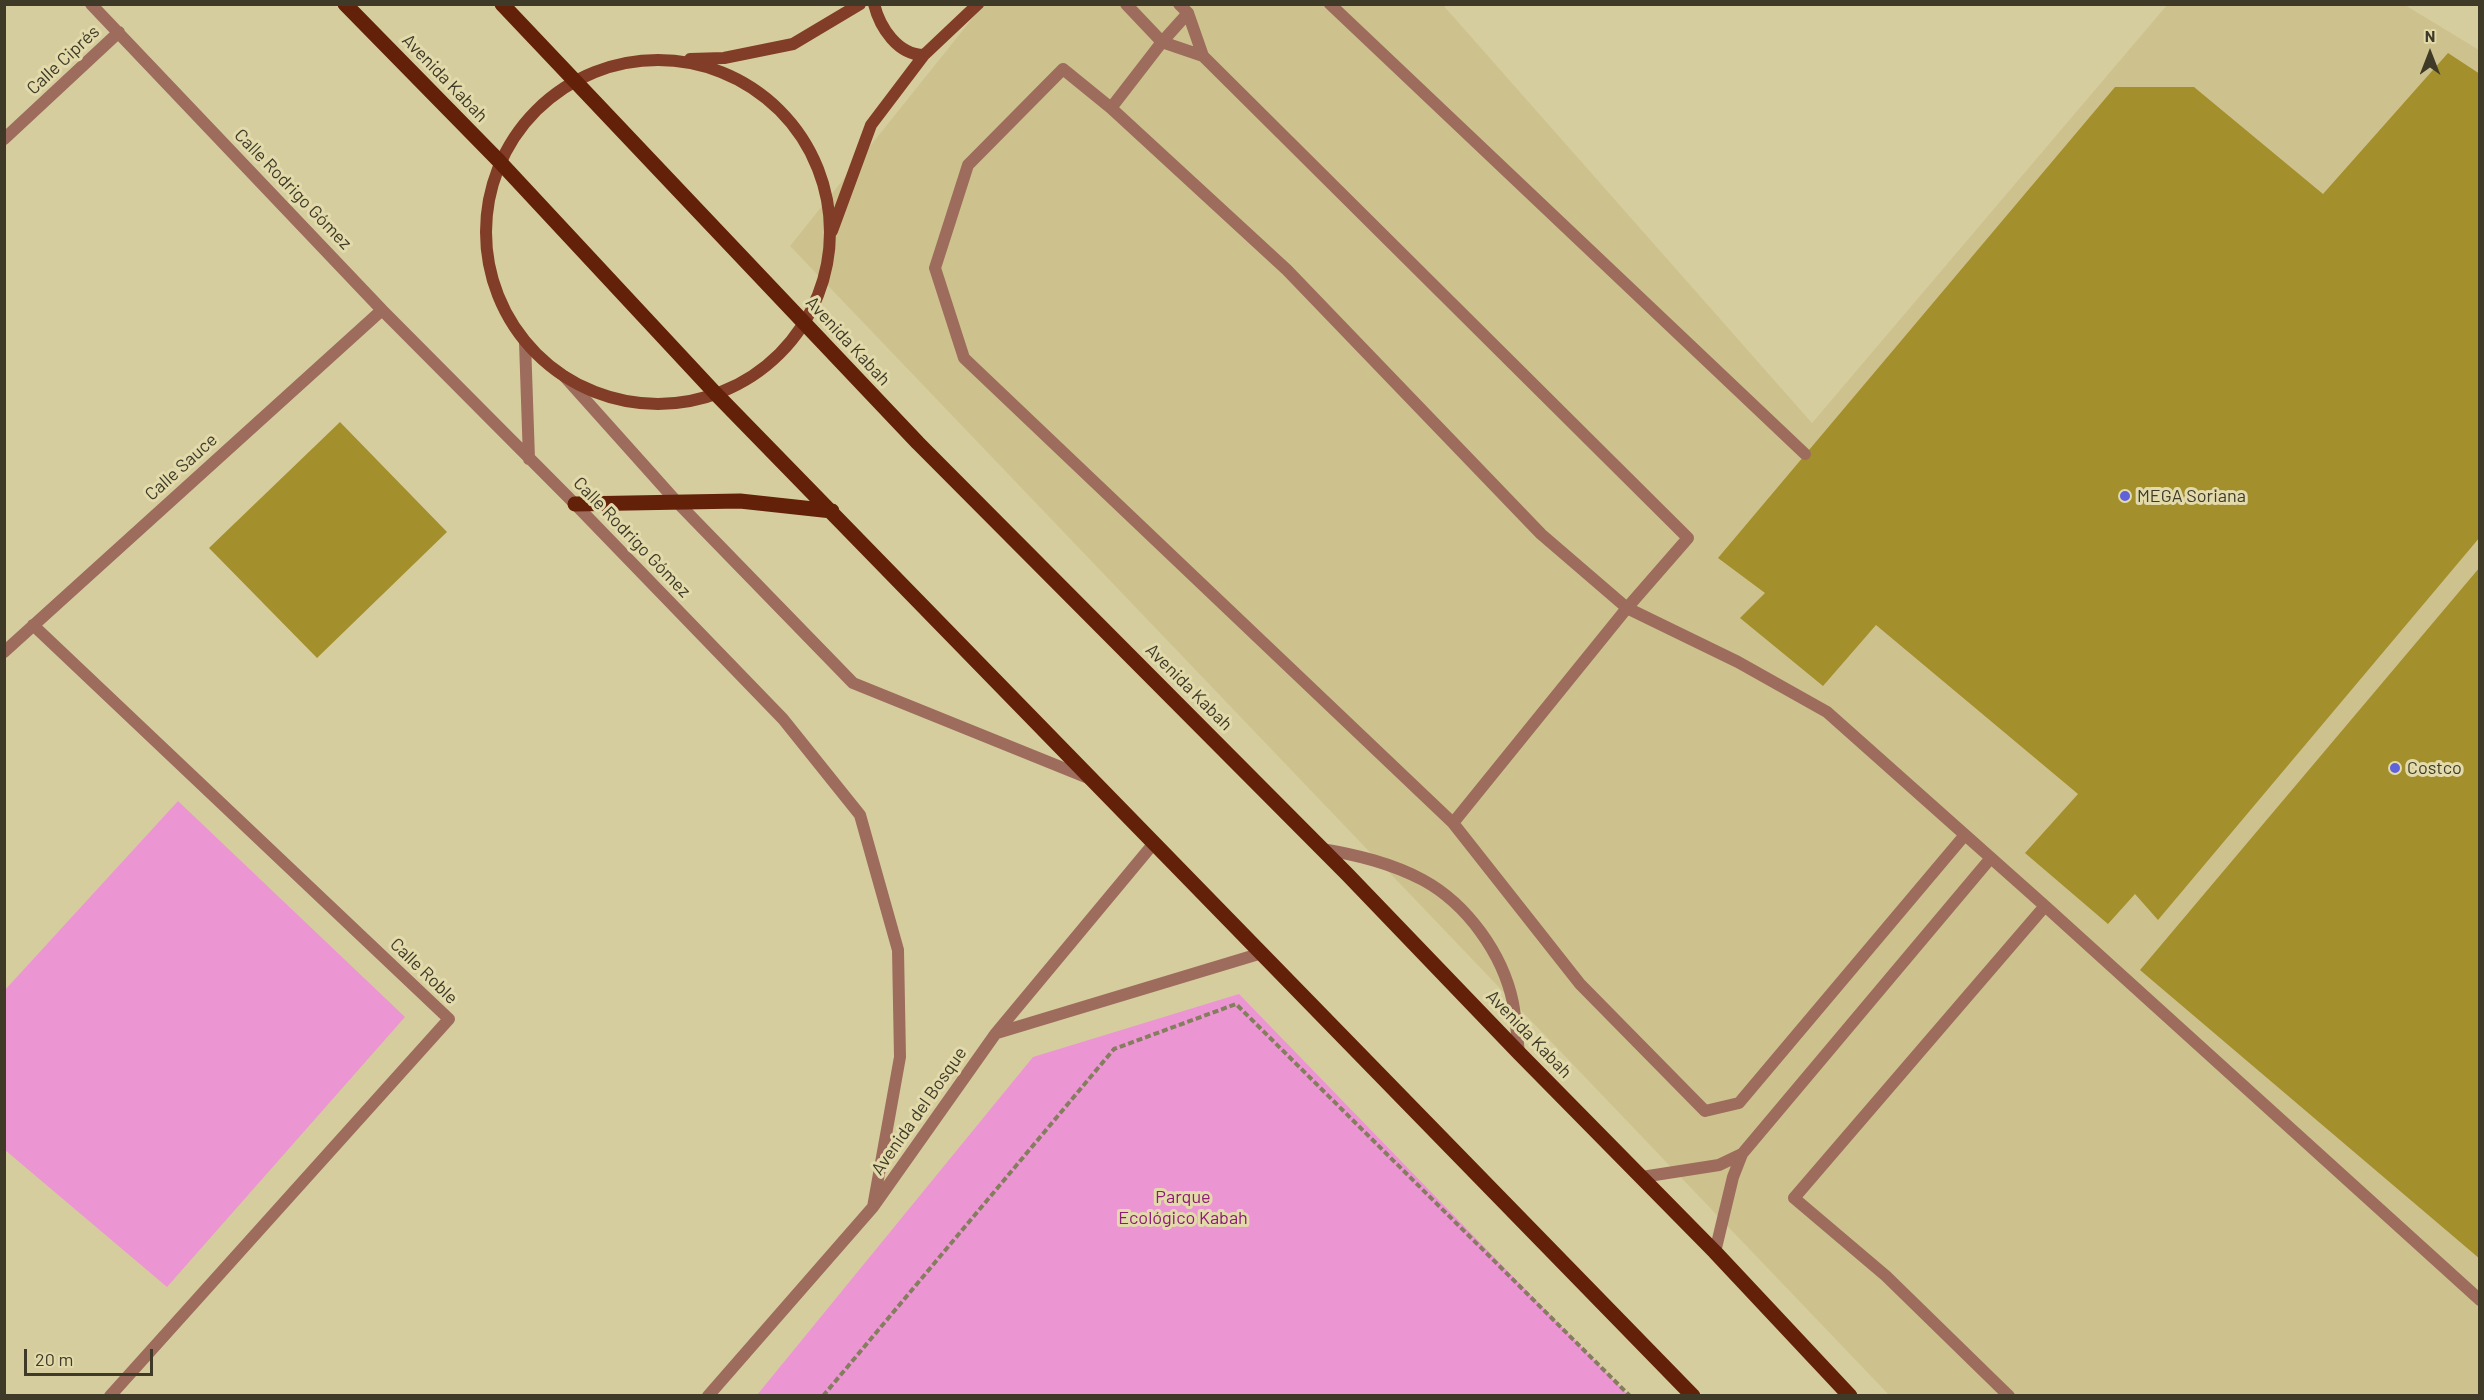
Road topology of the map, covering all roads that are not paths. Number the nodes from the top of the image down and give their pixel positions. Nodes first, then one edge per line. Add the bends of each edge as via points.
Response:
1 (91, 4) edge
2 (345, 4) edge
3 (502, 4) edge
4 (860, 4) edge
5 (874, 4) edge
6 (978, 4) edge
7 (1126, 4) edge
8 (1330, 4) edge
9 (1184, 9) edge
10 (119, 32) junction
11 (1162, 42) junction
12 (924, 55) junction
13 (1203, 56) junction
14 (671, 60) junction
15 (575, 80) junction
16 (1111, 108) junction
17 (4, 139) edge
18 (499, 161) junction
19 (831, 232) junction
20 (382, 310) junction
21 (805, 324) junction
22 (525, 342) junction
23 (565, 377) junction
24 (716, 394) junction
25 (1805, 454) dead end
26 (529, 459) junction
27 (676, 501) junction
28 (575, 504) junction
29 (832, 511) junction
30 (1627, 608) junction
31 (33, 625) junction
32 (4, 651) edge
33 (1094, 780) junction
34 (1453, 824) junction
35 (1964, 836) junction
36 (1154, 843) junction
37 (1322, 849) junction
38 (1990, 859) junction
39 (2045, 906) junction
40 (1262, 953) junction
41 (996, 1033) junction
42 (1519, 1053) junction
43 (1742, 1154) junction
44 (1642, 1177) junction
45 (873, 1207) junction
46 (1715, 1252) junction
47 (2480, 1300) edge
48 (110, 1395) edge
49 (708, 1395) edge
50 (1693, 1395) edge
51 (1850, 1395) edge
52 (2009, 1395) edge

1 - 10 street, Calle Rodrigo Gómez
2 - 18 main road, Avenida Kabah
3 - 15 main road, Avenida Kabah
4 - 14 street via 793,44 724,58
5 - 12 street via 894,40 911,55
6 - 12 street
7 - 11 street
8 - 25 street
9 - 11 street
9 - 13 street
10 - 17 street, Calle Ciprés
10 - 20 street, Calle Rodrigo Gómez
11 - 13 street
11 - 16 street
12 - 19 street via 871,125
13 - 30 street via 1688,538
14 - 15 street via 621,63
14 - 19 street via 721,71 766,97 801,134 824,181
15 - 18 street via 533,112
15 - 21 main road, Avenida Kabah
16 - 30 street via 1287,270 1541,534
16 - 34 street via 1063,69 968,165 935,268 964,358
18 - 22 street via 486,208 486,260 504,312
18 - 24 main road, Avenida Kabah
19 - 21 street via 825,280
20 - 26 street, Calle Rodrigo Gómez
20 - 31 street, Calle Sauce
21 - 24 street via 781,354 751,378
21 - 37 main road, Avenida Kabah
22 - 23 street
22 - 26 street
23 - 24 street via 605,397 652,404 687,402
23 - 27 street
24 - 29 main road, Avenida Kabah
26 - 28 street, Calle Rodrigo Gómez
27 - 28 main road
27 - 29 main road via 740,501
27 - 33 street via 853,683
28 - 45 street, Calle Rodrigo Gómez via 783,719 860,815 898,950 900,1057
29 - 33 main road, Avenida Kabah
30 - 34 street
30 - 35 street via 1738,662 1827,712
31 - 32 street, Calle Sauce
31 - 48 street, Calle Roble via 449,1019
33 - 36 main road, Avenida Kabah
34 - 35 street via 1580,984 1705,1111 1739,1104
35 - 38 street
36 - 40 main road, Avenida Kabah
36 - 41 street, Avenida del Bosque
37 - 42 main road, Avenida Kabah
37 - 42 street via 1395,867 1424,880 1458,905 1503,969 1513,1002
38 - 39 street
38 - 43 street
39 - 47 street
39 - 52 street via 1794,1198 1886,1276
40 - 41 street
40 - 50 main road, Avenida Kabah
41 - 45 street, Avenida del Bosque
42 - 44 main road, Avenida Kabah
43 - 44 street via 1719,1165
43 - 46 street
44 - 46 main road, Avenida Kabah
45 - 49 street, Avenida del Bosque
46 - 51 main road, Avenida Kabah

